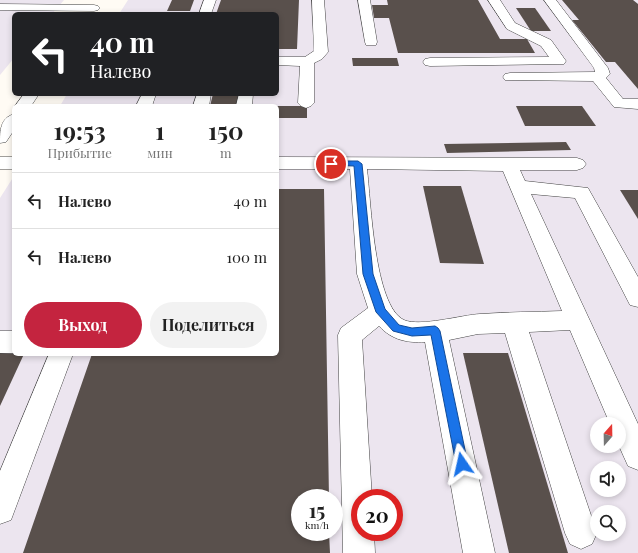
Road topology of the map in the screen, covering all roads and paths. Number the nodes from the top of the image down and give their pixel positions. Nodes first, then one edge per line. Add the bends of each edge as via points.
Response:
1 (210, 0) edge
2 (318, 0) edge
3 (364, 0) edge
4 (494, 0) edge
5 (550, 0) edge
6 (0, 7) edge
7 (12, 7) junction
8 (95, 7) edge
9 (205, 12) edge
10 (0, 19) edge
11 (371, 42) dead end
12 (279, 61) edge
13 (307, 61) junction
14 (430, 62) dead end
15 (510, 77) dead end
16 (597, 77) junction
17 (306, 103) dead end
18 (638, 104) edge
19 (9, 120) edge
20 (0, 137) edge
21 (0, 163) edge
22 (279, 163) edge
23 (12, 164) edge
24 (358, 164) junction
25 (577, 164) dead end
26 (509, 165) junction
27 (519, 187) junction
28 (638, 298) edge
29 (381, 312) junction
30 (577, 320) junction
31 (514, 322) junction
32 (435, 331) junction
33 (0, 342) edge
34 (12, 342) edge
35 (60, 356) edge
36 (638, 456) edge
37 (0, 509) edge
38 (581, 534) dead end
39 (359, 553) edge
40 (480, 553) edge

1 - 9 street
2 - 13 street via 321,52 317,57
3 - 11 street
4 - 14 street via 512,26 546,43 559,61
5 - 16 street via 601,68 603,74
6 - 7 street
7 - 8 street
7 - 10 street
12 - 13 street
13 - 17 street
15 - 16 street
16 - 18 street via 619,104
19 - 20 street
21 - 23 street
22 - 24 street
24 - 26 street
24 - 29 street via 368,274
25 - 26 street
26 - 27 street
27 - 28 street via 581,192
27 - 30 street
29 - 32 street via 396,328 412,332
29 - 39 street via 350,335
30 - 31 street
30 - 36 street
31 - 32 street via 478,324
31 - 38 street
32 - 40 street
33 - 34 street
35 - 37 street

